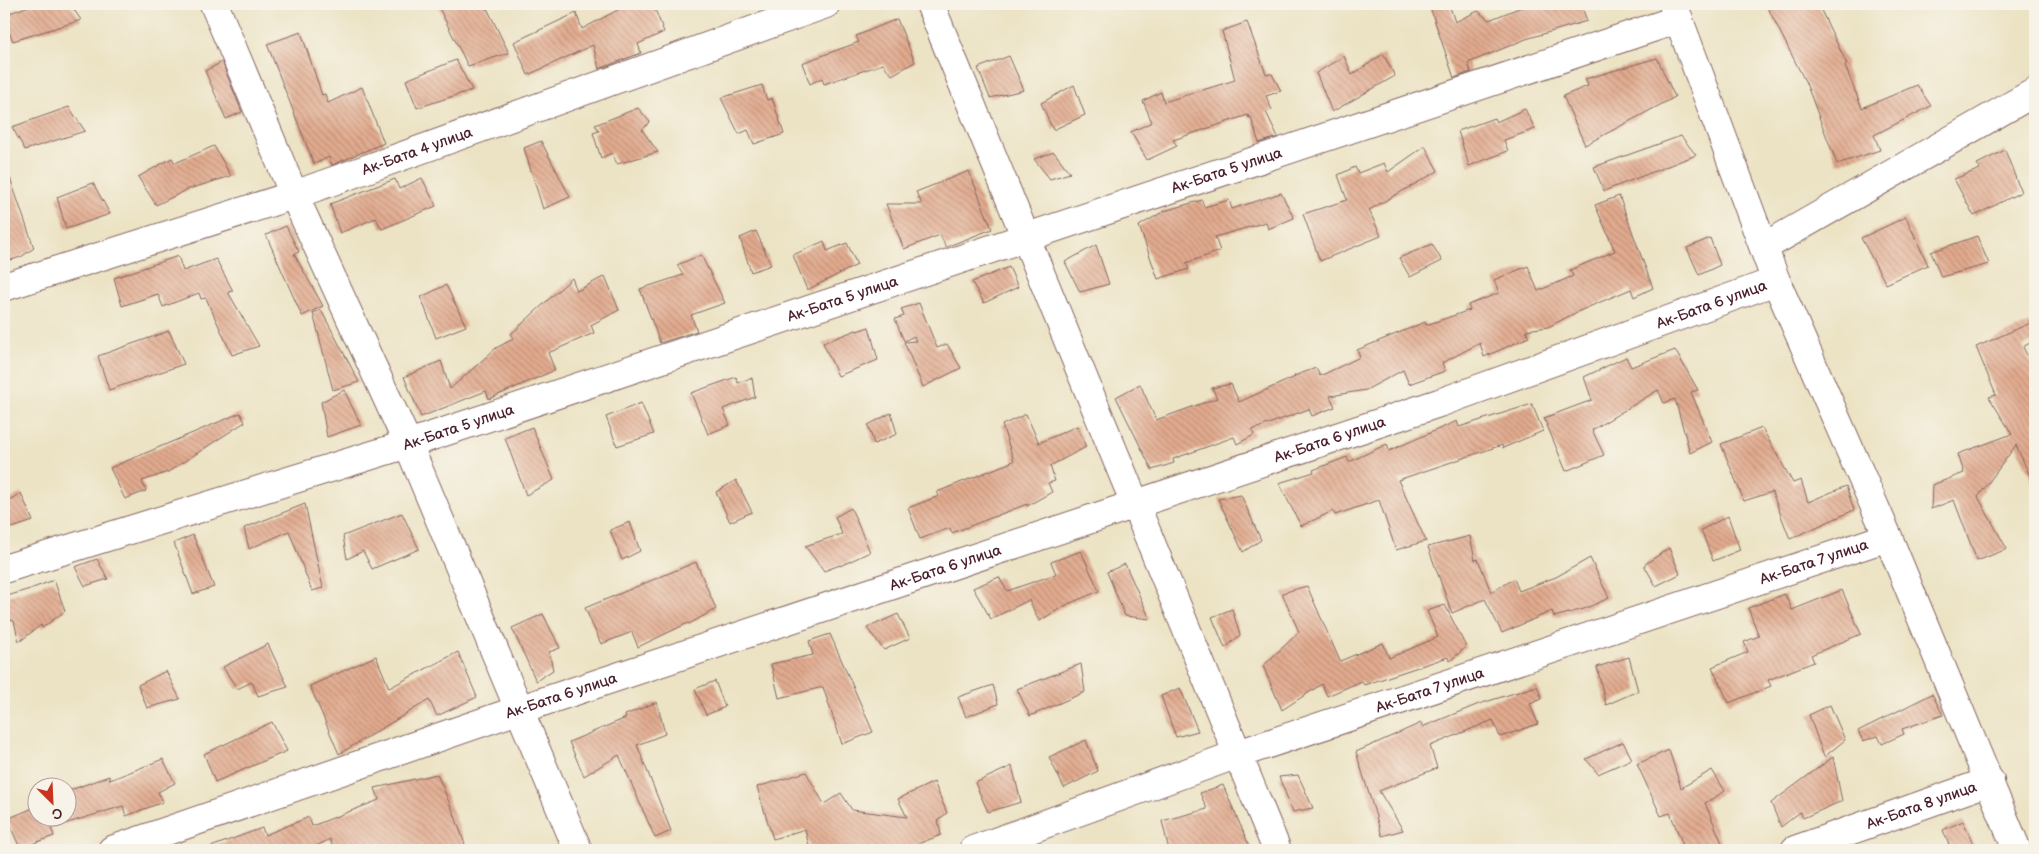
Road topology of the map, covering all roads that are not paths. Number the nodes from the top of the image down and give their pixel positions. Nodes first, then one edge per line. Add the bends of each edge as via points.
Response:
1 (214, 4) edge
2 (826, 4) edge
3 (930, 4) edge
4 (1676, 12) edge
5 (2035, 92) edge
6 (294, 195) junction
7 (1027, 237) junction
8 (1764, 247) junction
9 (1776, 281) junction
10 (4, 287) edge
11 (408, 444) junction
12 (1134, 505) junction
13 (1888, 537) junction
14 (4, 569) edge
15 (518, 710) junction
16 (1238, 754) junction
17 (1990, 781) junction
18 (112, 850) edge
19 (578, 850) edge
20 (973, 850) edge
21 (1277, 850) edge
22 (1795, 850) edge
23 (2017, 850) edge

1 - 6 street
2 - 6 street, Ак-Бата 4 улица
3 - 7 street
4 - 7 street, Ак-Бата 5 улица
4 - 8 street
5 - 8 street
6 - 10 street, Ак-Бата 4 улица
6 - 11 street
7 - 11 street, Ак-Бата 5 улица
7 - 12 street
8 - 9 street
9 - 12 street, Ак-Бата 6 улица via 1439,403
9 - 13 street
11 - 14 street, Ак-Бата 5 улица
11 - 15 street
12 - 15 street, Ак-Бата 6 улица
12 - 16 street
13 - 16 street, Ак-Бата 7 улица
13 - 17 street
15 - 18 street, Ак-Бата 6 улица
15 - 19 street
16 - 20 street, Ак-Бата 7 улица
16 - 21 street
17 - 22 street, Ак-Бата 8 улица
17 - 23 street

